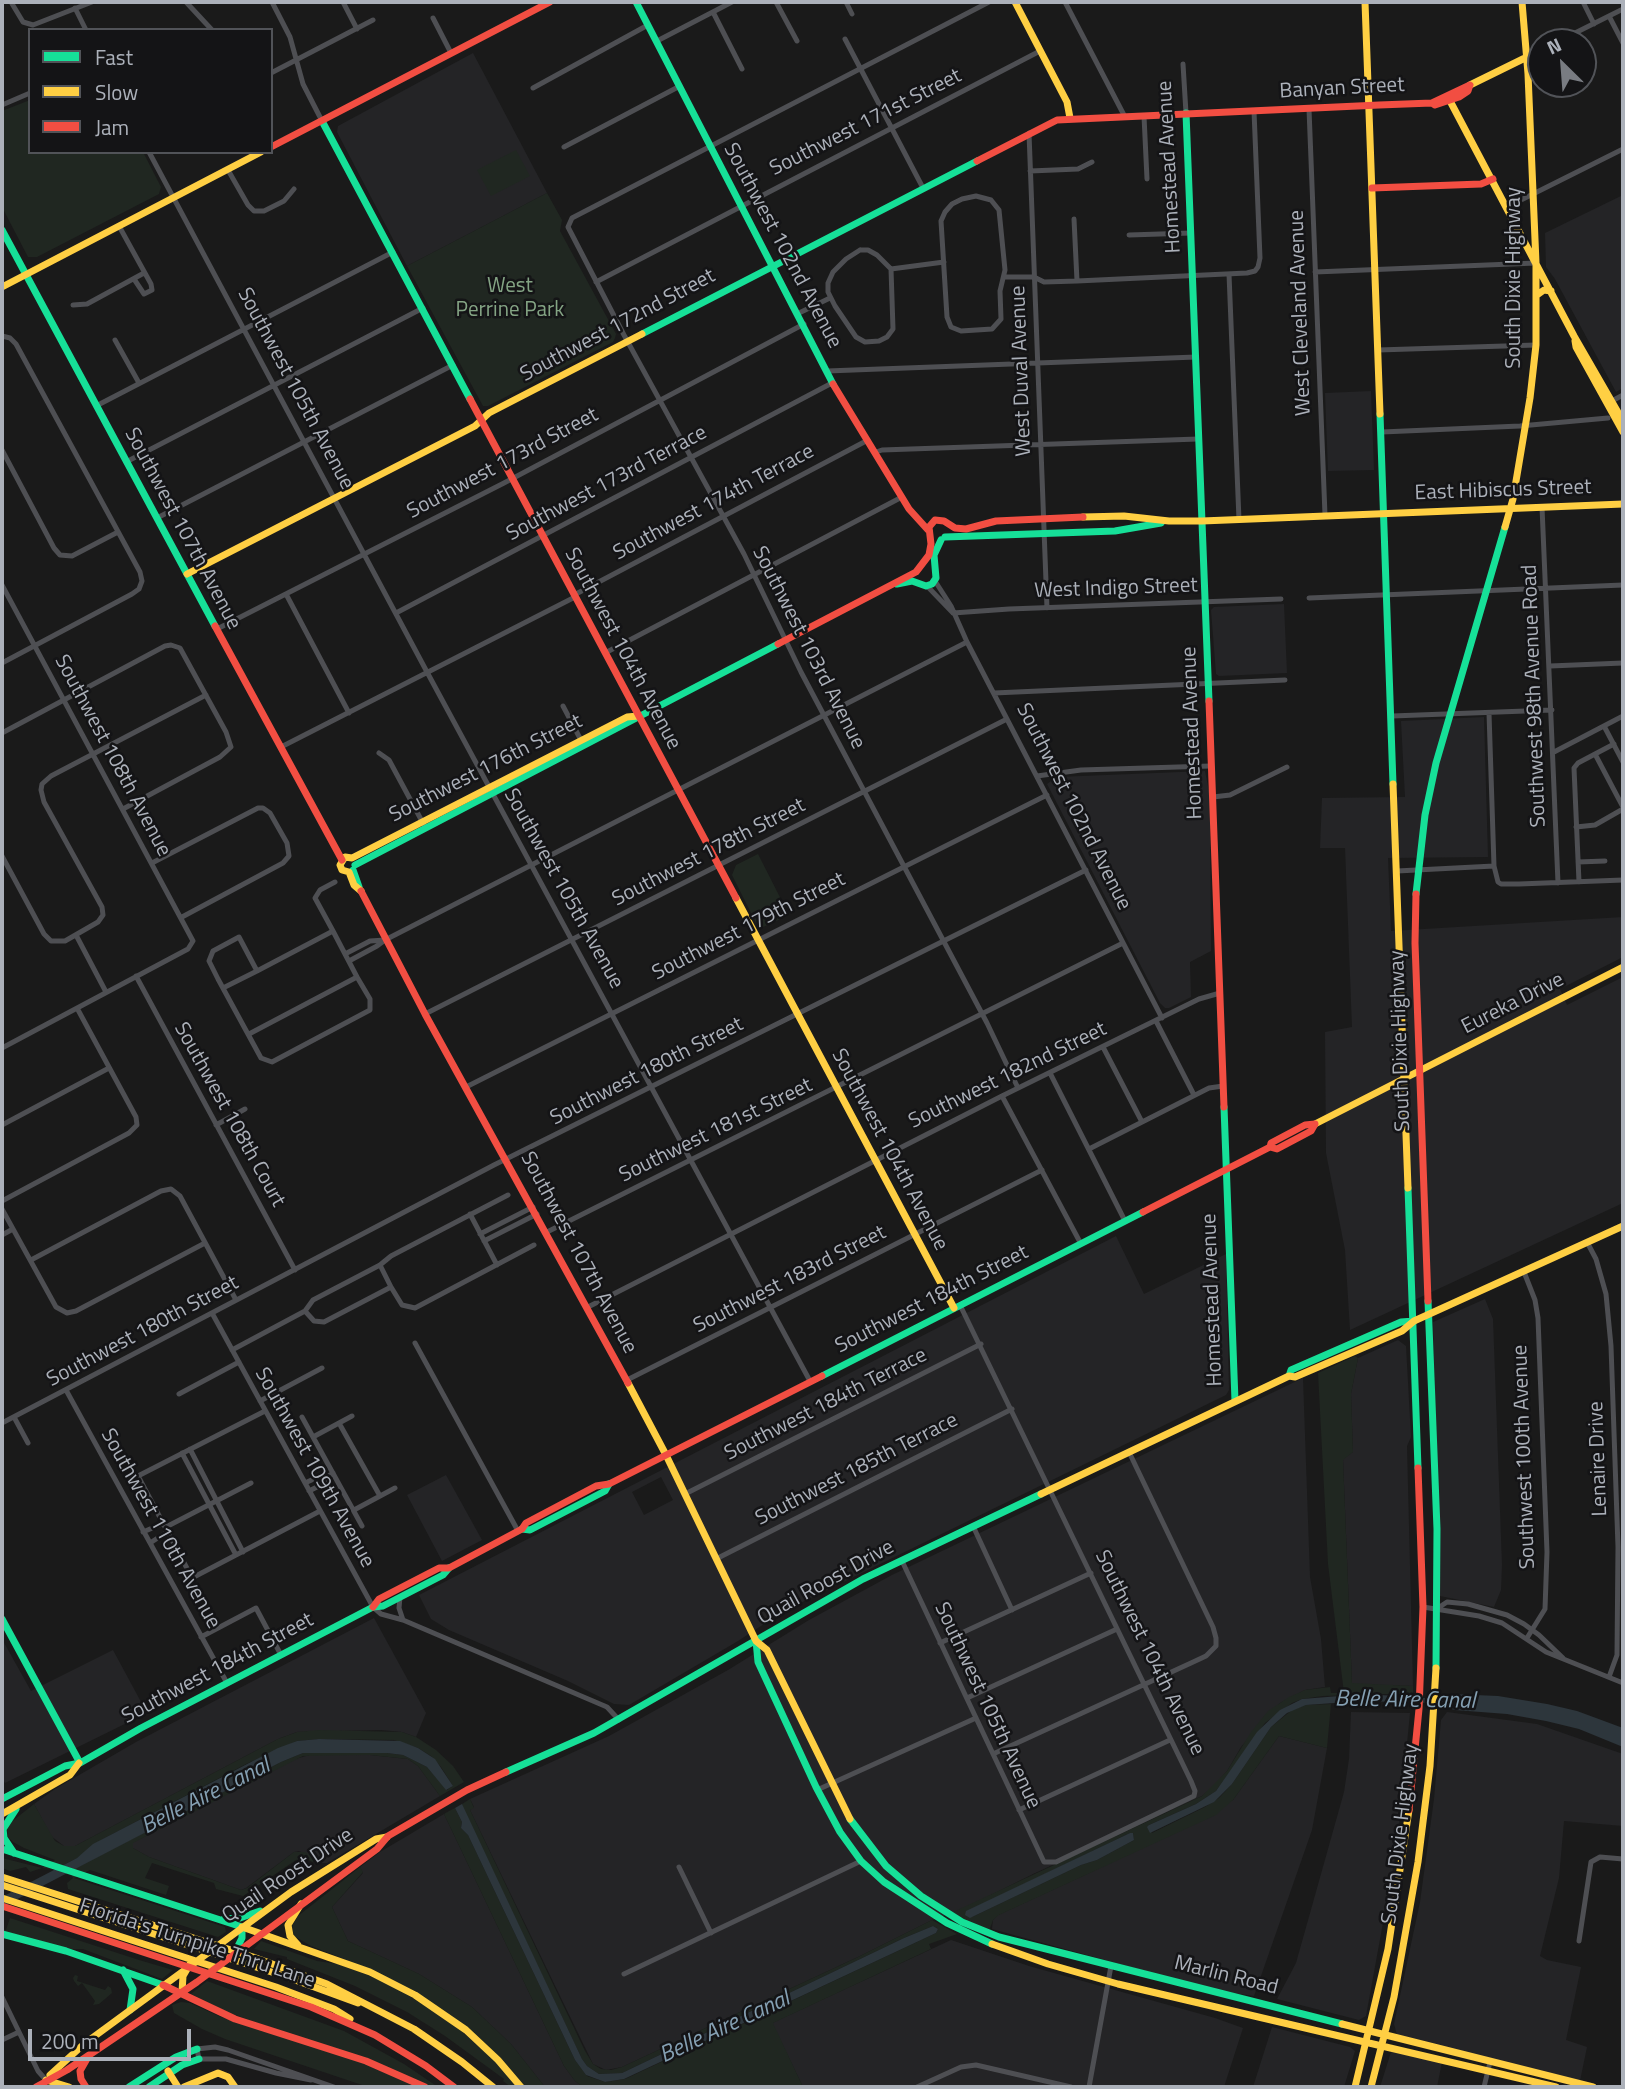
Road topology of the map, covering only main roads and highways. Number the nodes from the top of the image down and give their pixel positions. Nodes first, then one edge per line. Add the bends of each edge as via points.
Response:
1 (550, 2) edge
2 (636, 2) edge
3 (1015, 2) edge
4 (1365, 2) edge
5 (1522, 2) edge
6 (1527, 57) joint
7 (1448, 98) junction
8 (1529, 98) edge
9 (1369, 106) junction
10 (1186, 113) junction
11 (1144, 116) joint
12 (1070, 118) junction
13 (322, 121) junction
14 (273, 146) edge
15 (257, 154) edge
16 (1493, 179) junction
17 (1372, 188) junction
18 (2, 230) edge
19 (1536, 263) junction
20 (773, 265) junction
21 (26, 274) junction
22 (2, 287) edge
23 (1551, 291) junction
24 (1537, 295) junction
25 (1609, 403) junction
26 (481, 420) junction
27 (1623, 421) edge
28 (1623, 432) edge
29 (904, 499) junction
30 (1623, 504) edge
31 (1510, 508) junction
32 (1384, 513) junction
33 (935, 520) junction
34 (1202, 521) junction
35 (1169, 522) junction
36 (948, 525) junction
37 (929, 532) junction
38 (943, 538) junction
39 (923, 565) junction
40 (935, 571) junction
41 (916, 572) junction
42 (187, 574) junction
43 (917, 582) junction
44 (892, 585) junction
45 (638, 716) junction
46 (350, 864) junction
47 (1399, 918) junction
48 (1415, 918) junction
49 (1623, 967) edge
50 (1420, 1072) junction
51 (1404, 1080) junction
52 (1226, 1170) junction
53 (1423, 1173) junction
54 (1408, 1174) junction
55 (1623, 1226) edge
56 (957, 1307) junction
57 (1429, 1315) junction
58 (1414, 1321) junction
59 (1235, 1401) junction
60 (1418, 1435) junction
61 (1419, 1454) junction
62 (666, 1455) junction
63 (1435, 1456) junction
64 (1435, 1475) junction
65 (449, 1568) junction
66 (373, 1607) junction
67 (2, 1619) edge
68 (756, 1641) junction
69 (799, 1715) junction
70 (785, 1722) junction
71 (80, 1763) junction
72 (2, 1797) edge
73 (21, 1803) junction
74 (2, 1814) edge
75 (388, 1836) junction
76 (2, 1849) edge
77 (14, 1853) junction
78 (874, 1853) junction
79 (1403, 1859) junction
80 (862, 1861) junction
81 (1418, 1862) junction
82 (3, 1880) edge
83 (2, 1899) edge
84 (301, 1904) junction
85 (2, 1906) edge
86 (269, 1907) junction
87 (217, 1918) junction
88 (242, 1927) junction
89 (2, 1934) edge
90 (262, 1934) junction
91 (300, 1946) junction
92 (232, 1956) junction
93 (190, 1964) junction
94 (122, 1970) junction
95 (163, 1985) junction
96 (1191, 1985) junction
97 (182, 1992) junction
98 (1216, 1992) junction
99 (1187, 1999) junction
100 (1214, 2006) junction
101 (130, 2010) junction
102 (380, 2010) junction
103 (1298, 2012) junction
104 (120, 2017) junction
105 (1285, 2023) junction
106 (1370, 2032) junction
107 (375, 2035) junction
108 (1384, 2035) junction
109 (112, 2038) junction
110 (1367, 2043) junction
111 (1382, 2045) junction
112 (197, 2049) road end
113 (92, 2053) junction
114 (199, 2059) road end
115 (164, 2065) junction
116 (1489, 2066) junction
117 (170, 2073) junction
118 (48, 2084) edge
119 (36, 2087) edge
120 (69, 2087) edge
121 (86, 2087) edge
122 (129, 2087) edge
123 (149, 2087) edge
124 (178, 2087) edge
125 (184, 2087) edge
126 (235, 2087) edge
127 (425, 2087) edge
128 (454, 2087) edge
129 (493, 2087) edge
130 (521, 2087) edge
131 (1355, 2087) edge
132 (1371, 2087) edge
133 (1556, 2087) edge
134 (1593, 2087) edge

1 - 13 main road
2 - 20 main road, Southwest 102nd Avenue
3 - 12 main road via 1068,102
4 - 9 main road, South Dixie Highway
5 - 6 main road, South Dixie Highway
6 - 7 main road via 1470,85 1464,94
7 - 9 main road, Banyan Street via 1441,104
7 - 16 main road
8 - 19 main road, South Dixie Highway
9 - 10 main road, Banyan Street
9 - 17 main road, South Dixie Highway
10 - 11 main road, Banyan Street
10 - 34 main road, Homestead Avenue
11 - 12 main road, Southwest 172nd Street
12 - 20 main road, Southwest 172nd Street via 1029,133
13 - 14 main road
13 - 26 main road, Southwest 104th Avenue
15 - 21 main road
16 - 17 main road via 1481,184
16 - 19 main road
17 - 32 main road, South Dixie Highway
18 - 21 main road, Southwest 107th Avenue
19 - 23 main road
19 - 24 main road, South Dixie Highway
20 - 26 main road, Southwest 172nd Street
20 - 29 main road, Southwest 102nd Avenue via 832,383
21 - 22 main road
21 - 42 main road, Southwest 107th Avenue
23 - 24 main road
23 - 25 main road
24 - 31 main road, South Dixie Highway via 1526,425
25 - 27 main road
25 - 28 main road
26 - 42 main road, Southwest 172nd Street
26 - 45 main road, Southwest 104th Avenue
29 - 33 main road, Southwest 102nd Avenue
29 - 37 main road, Southwest 102nd Avenue
30 - 31 main road, East Hibiscus Street
31 - 32 main road, East Hibiscus Street
31 - 48 main road, South Dixie Highway via 1430,788
32 - 34 main road, East Hibiscus Street
32 - 47 main road, South Dixie Highway
33 - 36 main road
33 - 37 main road
34 - 35 main road
34 - 52 main road, Homestead Avenue
35 - 36 main road via 1124,516 996,521 965,529
35 - 38 main road via 1115,531
36 - 38 main road
37 - 38 main road via 934,539
37 - 39 main road via 930,549
38 - 40 main road via 935,552
39 - 40 main road
39 - 41 main road
40 - 43 main road via 935,581 927,586
41 - 43 main road
41 - 44 main road, Southwest 176th Street
42 - 46 main road, Southwest 107th Avenue
43 - 44 main road, Southwest 176th Street
44 - 45 main road, Southwest 176th Street
45 - 46 main road, Southwest 176th Street via 627,717
45 - 56 main road, Southwest 104th Avenue
46 - 62 main road, Southwest 107th Avenue via 354,884
47 - 48 main road
47 - 51 main road, South Dixie Highway
48 - 50 main road, South Dixie Highway
49 - 50 main road, Eureka Drive
50 - 51 main road, Southwest 184th Street
50 - 53 main road, South Dixie Highway
51 - 52 main road, Southwest 184th Street via 1315,1124 1311,1131 1277,1149 1270,1147
51 - 54 main road, South Dixie Highway
52 - 56 main road, Southwest 184th Street
52 - 59 main road, Homestead Avenue
53 - 54 main road
53 - 57 main road, South Dixie Highway
54 - 58 main road, South Dixie Highway
55 - 57 main road, Quail Roost Drive
56 - 62 main road, Southwest 184th Street
57 - 58 main road, Quail Roost Drive
57 - 63 main road, South Dixie Highway
58 - 59 main road, Quail Roost Drive via 1401,1322 1291,1370 1289,1376
58 - 60 main road, South Dixie Highway
59 - 68 main road, Quail Roost Drive via 856,1583
60 - 61 main road, South Dixie Highway
60 - 63 main road via 1429,1455
61 - 64 main road
61 - 79 main road, South Dixie Highway via 1420,1692
62 - 65 main road, Southwest 184th Street via 548,1511
62 - 68 main road, Southwest 107th Avenue
63 - 64 main road, South Dixie Highway
64 - 81 main road, South Dixie Highway via 1438,1608 1430,1766
65 - 66 main road, Southwest 184th Street via 383,1606
65 - 66 main road, Southwest 184th Street via 439,1568 379,1599
66 - 71 main road, Southwest 184th Street
67 - 71 main road
68 - 69 main road, Southwest 107th Avenue via 766,1650
68 - 70 main road, Southwest 107th Avenue via 758,1661
68 - 75 main road, Quail Roost Drive via 619,1720 470,1788
69 - 70 main road
69 - 78 main road, Southwest 107th Avenue via 852,1821
70 - 80 main road, Southwest 107th Avenue via 840,1832
71 - 72 main road, Southwest 184th Street
71 - 73 main road, Southwest 184th Street via 70,1775
73 - 74 main road, Southwest 184th Street
73 - 77 main road via 2,1829
75 - 84 main road, Quail Roost Drive
75 - 86 main road, Quail Roost Drive via 376,1839
76 - 77 main road
77 - 87 main road
78 - 80 main road
78 - 96 main road, Marlin Road via 920,1896 971,1926 1010,1941
79 - 81 main road
79 - 106 main road, South Dixie Highway
80 - 99 main road, Marlin Road via 900,1894 967,1934 1048,1964
81 - 108 main road, South Dixie Highway
82 - 102 main road, Florida's Turnpike Thru Lane via 43,1898
82 - 102 main road via 253,1957 327,1983
83 - 107 main road, Florida's Turnpike Thru Lane via 334,2008
84 - 90 main road, Quail Roost Drive
84 - 91 main road via 288,1925 290,1936
85 - 107 main road via 311,2007
86 - 87 main road via 240,1918
86 - 88 main road, Quail Roost Drive
87 - 88 main road
88 - 90 main road
88 - 92 main road via 242,1938
88 - 93 main road, Quail Roost Drive
89 - 94 main road
90 - 91 main road
90 - 92 main road, Quail Roost Drive
91 - 130 main road via 370,1972 425,2001 475,2039
92 - 97 main road, Quail Roost Drive
93 - 95 main road, Quail Roost Drive
93 - 97 main road
94 - 95 main road
94 - 101 main road via 133,1991
95 - 97 main road
95 - 101 main road, Quail Roost Drive
96 - 98 main road, Marlin Road
96 - 99 main road
97 - 109 main road, Quail Roost Drive
97 - 127 main road via 235,2019 376,2064
98 - 100 main road
98 - 103 main road, Marlin Road
99 - 100 main road, Marlin Road
100 - 105 main road, Marlin Road
101 - 104 main road, Quail Roost Drive
102 - 129 main road via 438,2045
103 - 105 main road
103 - 106 main road, Marlin Road
104 - 109 main road
104 - 118 main road, Quail Roost Drive via 62,2062
105 - 110 main road, Marlin Road
106 - 108 main road, Marlin Road
106 - 110 main road, South Dixie Highway
107 - 128 main road
108 - 111 main road, South Dixie Highway
108 - 116 main road, Marlin Road
109 - 113 main road, Quail Roost Drive
110 - 111 main road, Marlin Road
110 - 131 main road, South Dixie Highway
111 - 116 main road, Marlin Road
111 - 132 main road, South Dixie Highway
112 - 115 main road
113 - 118 main road, Quail Roost Drive
113 - 121 main road via 80,2071
114 - 117 main road
115 - 117 main road
115 - 122 main road
116 - 133 main road, Marlin Road
116 - 134 main road, Marlin Road
117 - 123 main road
117 - 124 main road
118 - 119 main road, Quail Roost Drive
118 - 120 main road
125 - 126 main road via 222,2073

